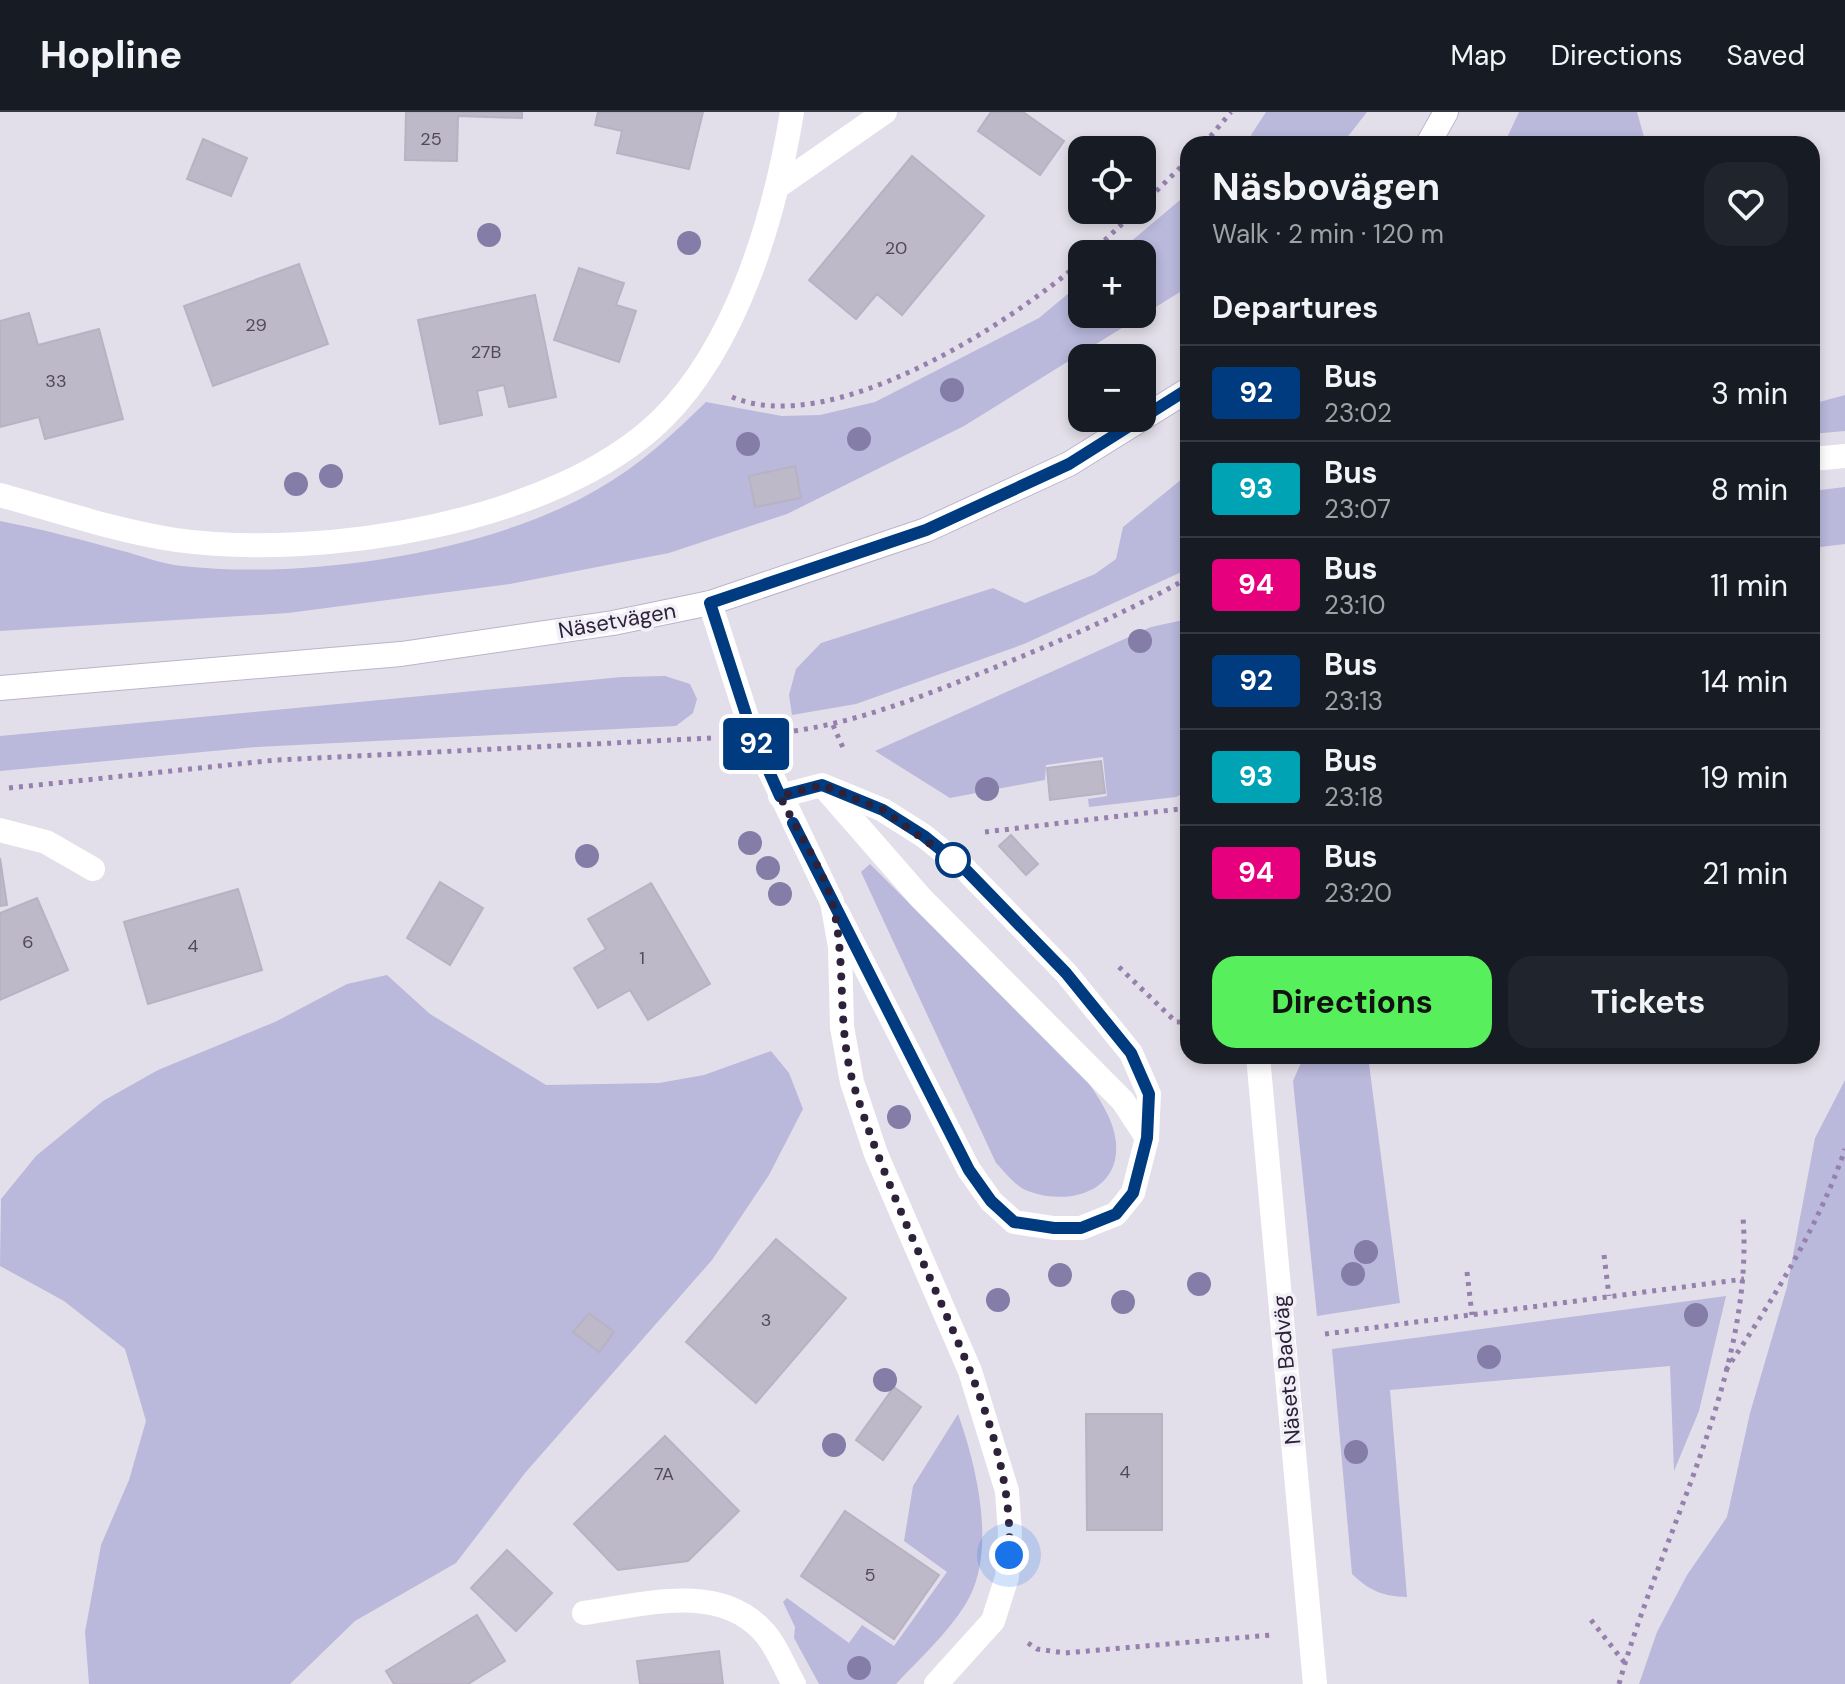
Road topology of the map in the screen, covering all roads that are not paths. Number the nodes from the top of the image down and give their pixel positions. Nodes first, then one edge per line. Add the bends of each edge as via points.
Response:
1 (792, 112) edge
2 (885, 112) edge
3 (1446, 112) edge
4 (1432, 136) edge
5 (780, 185) junction
6 (1180, 395) edge
7 (1845, 456) edge
8 (1820, 458) edge
9 (0, 495) edge
10 (710, 603) junction
11 (0, 688) edge
12 (822, 785) junction
13 (780, 796) junction
14 (0, 830) edge
15 (93, 869) dead end
16 (832, 902) junction
17 (1259, 1064) edge
18 (1147, 1138) junction
19 (584, 1613) dead end
20 (794, 1684) edge
21 (936, 1684) edge
22 (1315, 1684) edge

1 - 5 street
2 - 5 street
3 - 4 street
5 - 9 street via 753,266 696,379 661,420 570,481 512,504 373,538 242,545 176,540
6 - 10 street, Näsetvägen via 1069,464 940,523
7 - 8 street
10 - 11 street, Näsetvägen via 401,654
10 - 13 street via 753,736
12 - 13 street
12 - 18 street via 921,898 1123,1101
12 - 18 street via 883,810 924,836 966,870 1066,973 1131,1053 1149,1094
13 - 16 street
14 - 15 street via 46,842
16 - 18 street via 969,1170 1014,1222 1081,1228 1116,1214 1133,1193
16 - 21 street via 852,1082 876,1154 970,1371 1007,1491 1007,1577 993,1621
17 - 22 street, Näsets Badväg
19 - 20 street via 674,1601 714,1601 742,1610 765,1632

